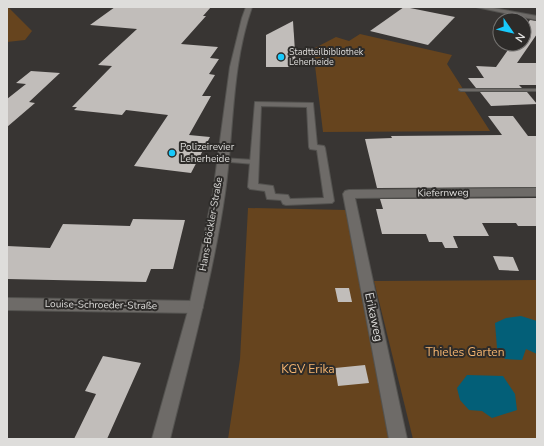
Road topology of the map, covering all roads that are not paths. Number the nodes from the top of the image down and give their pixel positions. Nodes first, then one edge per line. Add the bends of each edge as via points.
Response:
1 (248, 7) edge
2 (479, 7) edge
3 (537, 18) edge
4 (461, 90) dead end
5 (537, 90) edge
6 (222, 160) junction
7 (254, 162) junction
8 (537, 192) edge
9 (349, 194) joint
10 (7, 304) edge
11 (196, 307) junction
12 (161, 439) edge
13 (398, 439) edge

1 - 6 street, Hans-Böckler-Straße via 234,67
2 - 3 street
4 - 5 lane
6 - 7 lane
6 - 11 street, Hans-Böckler-Straße
7 - 7 street via 258,104 310,104 313,147 321,148 329,201 286,202 286,197 270,197 270,188 252,187
8 - 9 street, Kiefernweg
9 - 13 street, Erikaweg
10 - 11 street, Louise-Schroeder-Straße
11 - 12 street, Hans-Böckler-Straße

